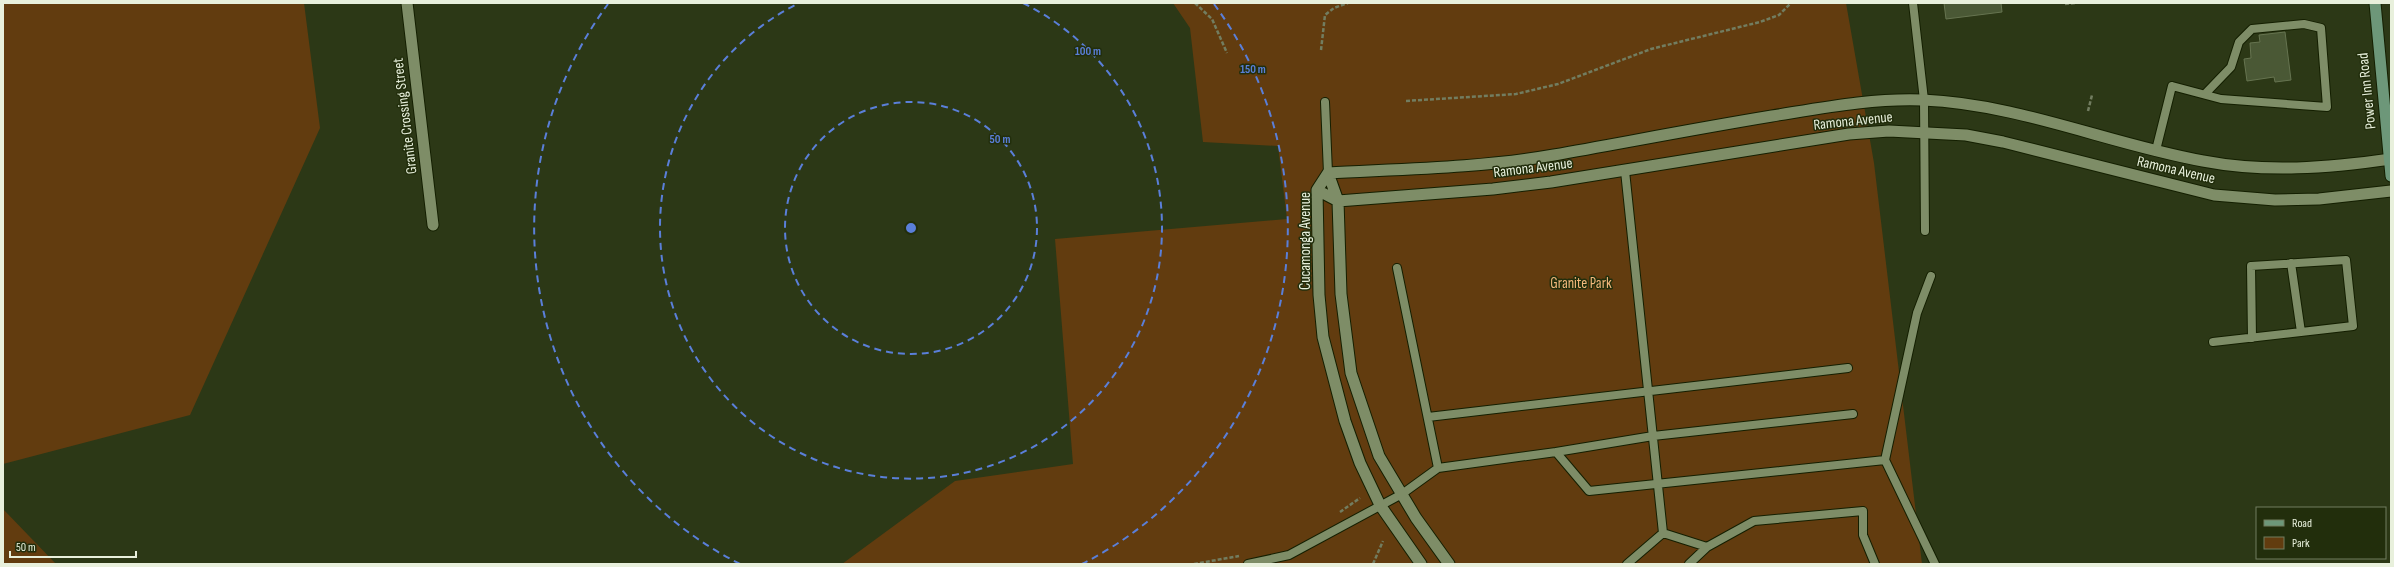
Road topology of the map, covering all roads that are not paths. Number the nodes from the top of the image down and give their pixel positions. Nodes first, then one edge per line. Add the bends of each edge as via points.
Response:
1 (407, 3) edge
2 (1913, 3) edge
3 (2375, 3) edge
4 (2205, 94) junction
5 (1924, 100) junction
6 (1325, 102) dead end
7 (1924, 132) junction
8 (2156, 150) junction
9 (2390, 159) edge
10 (1625, 171) junction
11 (1328, 173) junction
12 (2391, 176) edge
13 (1317, 190) junction
14 (2391, 191) edge
15 (1338, 200) junction
16 (433, 225) dead end
17 (1925, 231) dead end
18 (2291, 264) junction
19 (1397, 268) dead end
20 (1931, 276) dead end
21 (2301, 332) junction
22 (2252, 338) junction
23 (2213, 342) dead end
24 (1848, 368) dead end
25 (1648, 389) junction
26 (1853, 414) dead end
27 (1428, 417) junction
28 (1653, 436) junction
29 (1556, 452) junction
30 (1885, 460) junction
31 (1438, 468) junction
32 (1658, 484) junction
33 (1402, 494) junction
34 (1380, 505) junction
35 (1663, 533) junction
36 (1707, 547) junction
37 (1248, 564) edge
38 (1421, 564) edge
39 (1449, 564) edge
40 (1627, 564) edge
41 (1689, 564) edge
42 (1876, 564) edge
43 (1935, 564) edge

1 - 16 street, Granite Crossing Street
2 - 5 lane
3 - 9 main road, Power Inn Road
4 - 4 lane via 2231,67 2238,42 2252,29 2304,24 2321,28 2327,107 2221,98
4 - 8 lane via 2172,86
5 - 7 lane
5 - 8 street, Ramona Avenue via 2009,112
5 - 11 street, Ramona Avenue via 1845,104 1552,156 1421,169
6 - 11 lane
7 - 10 street, Ramona Avenue via 1849,134
7 - 14 street, Ramona Avenue via 2003,142 2214,195 2275,200 2319,199
7 - 17 lane
8 - 9 street, Ramona Avenue via 2202,161 2276,169 2313,168
9 - 12 main road, Power Inn Road
10 - 15 street, Ramona Avenue via 1493,189
10 - 25 lane
11 - 13 street, Cucamonga Avenue
11 - 15 street, Cucamonga Avenue
13 - 15 street, Ramona Avenue
13 - 34 street, Cucamonga Avenue via 1319,295 1323,337 1345,421 1360,463
15 - 33 street, Cucamonga Avenue via 1341,294 1351,373 1378,456
18 - 21 lane
18 - 21 lane via 2346,260 2353,326
18 - 22 lane via 2251,266
19 - 27 lane
20 - 30 lane via 1917,312
21 - 22 lane
22 - 23 lane
24 - 25 lane
25 - 27 lane
25 - 28 lane
26 - 28 lane
27 - 31 lane
28 - 29 lane
28 - 32 lane
29 - 31 lane
29 - 32 lane via 1589,491
30 - 32 lane
30 - 43 lane
31 - 33 lane
32 - 35 lane
33 - 34 lane
33 - 39 street, Cucamonga Avenue
34 - 37 lane via 1289,555
34 - 38 street, Cucamonga Avenue
35 - 36 lane
35 - 40 lane
36 - 41 lane
36 - 42 lane via 1754,521 1863,511 1862,534

